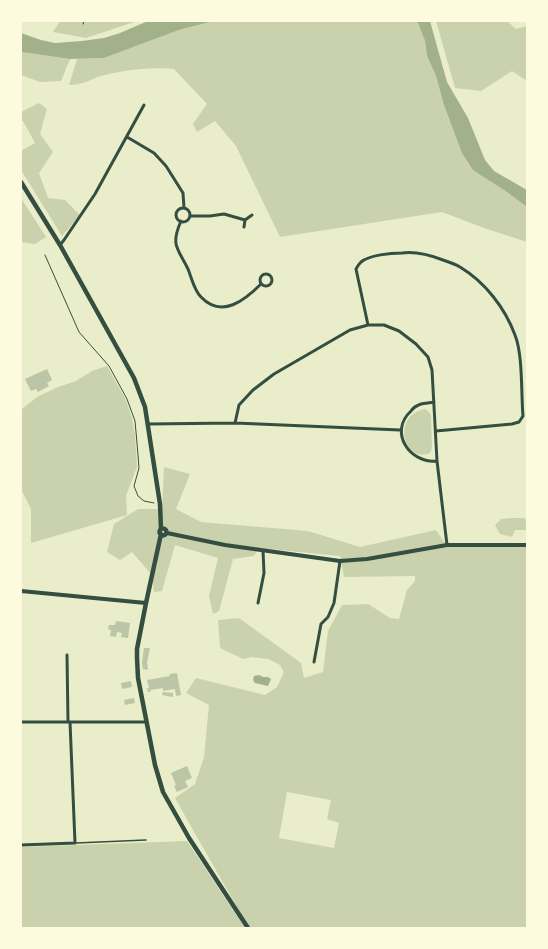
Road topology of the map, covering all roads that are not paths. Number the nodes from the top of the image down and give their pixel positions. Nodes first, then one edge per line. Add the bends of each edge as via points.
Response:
1 (144, 105) dead end
2 (127, 137) junction
3 (21, 182) edge
4 (184, 208) junction
5 (252, 215) dead end
6 (190, 216) junction
7 (245, 220) junction
8 (181, 222) junction
9 (244, 227) dead end
10 (60, 245) junction
11 (261, 284) junction
12 (368, 325) junction
13 (434, 402) junction
14 (235, 423) junction
15 (148, 424) junction
16 (400, 430) junction
17 (436, 431) junction
18 (437, 461) junction
19 (161, 532) junction
20 (167, 533) joint
21 (527, 544) edge
22 (447, 545) junction
23 (263, 551) junction
24 (340, 561) junction
25 (21, 591) edge
26 (146, 603) junction
27 (258, 603) dead end
28 (67, 655) dead end
29 (314, 662) dead end
30 (21, 722) edge
31 (69, 722) junction
32 (147, 722) junction
33 (146, 840) dead end
34 (75, 843) junction
35 (21, 845) edge
36 (248, 928) edge

1 - 2 street
2 - 4 street via 154,154 166,166 183,193
2 - 10 street via 95,194
3 - 10 main road
4 - 6 street
4 - 8 street via 176,213 177,219
5 - 7 street
6 - 7 street via 224,214
6 - 8 street
7 - 9 street
8 - 11 street via 175,237 175,245 195,288 208,303 218,306 236,304
10 - 15 main road via 134,378 145,407
11 - 11 street via 262,276 270,275 271,284
12 - 13 street via 384,325 399,331 428,357 432,370
12 - 14 street via 350,330 274,374 239,405
12 - 17 street via 356,270 360,263 368,258 393,253 414,252 434,256 459,267 478,281 499,305 515,335 519,352 523,416 519,422 512,424
13 - 16 street via 421,404 413,409 406,416
13 - 17 street
14 - 15 street
14 - 16 street
15 - 19 main road via 160,504
16 - 18 street via 405,445 412,453 423,460
17 - 18 street
18 - 22 street
19 - 20 main road via 164,535
19 - 26 main road
20 - 23 street
21 - 22 street
22 - 24 street via 367,559
23 - 24 street
23 - 27 street via 264,573
24 - 29 street via 334,603 328,617 321,624
25 - 26 street
26 - 32 main road via 137,658 138,678
28 - 31 street
30 - 31 street
31 - 32 street
31 - 34 street
32 - 36 main road via 160,784 189,838
33 - 34 lane
34 - 35 street

